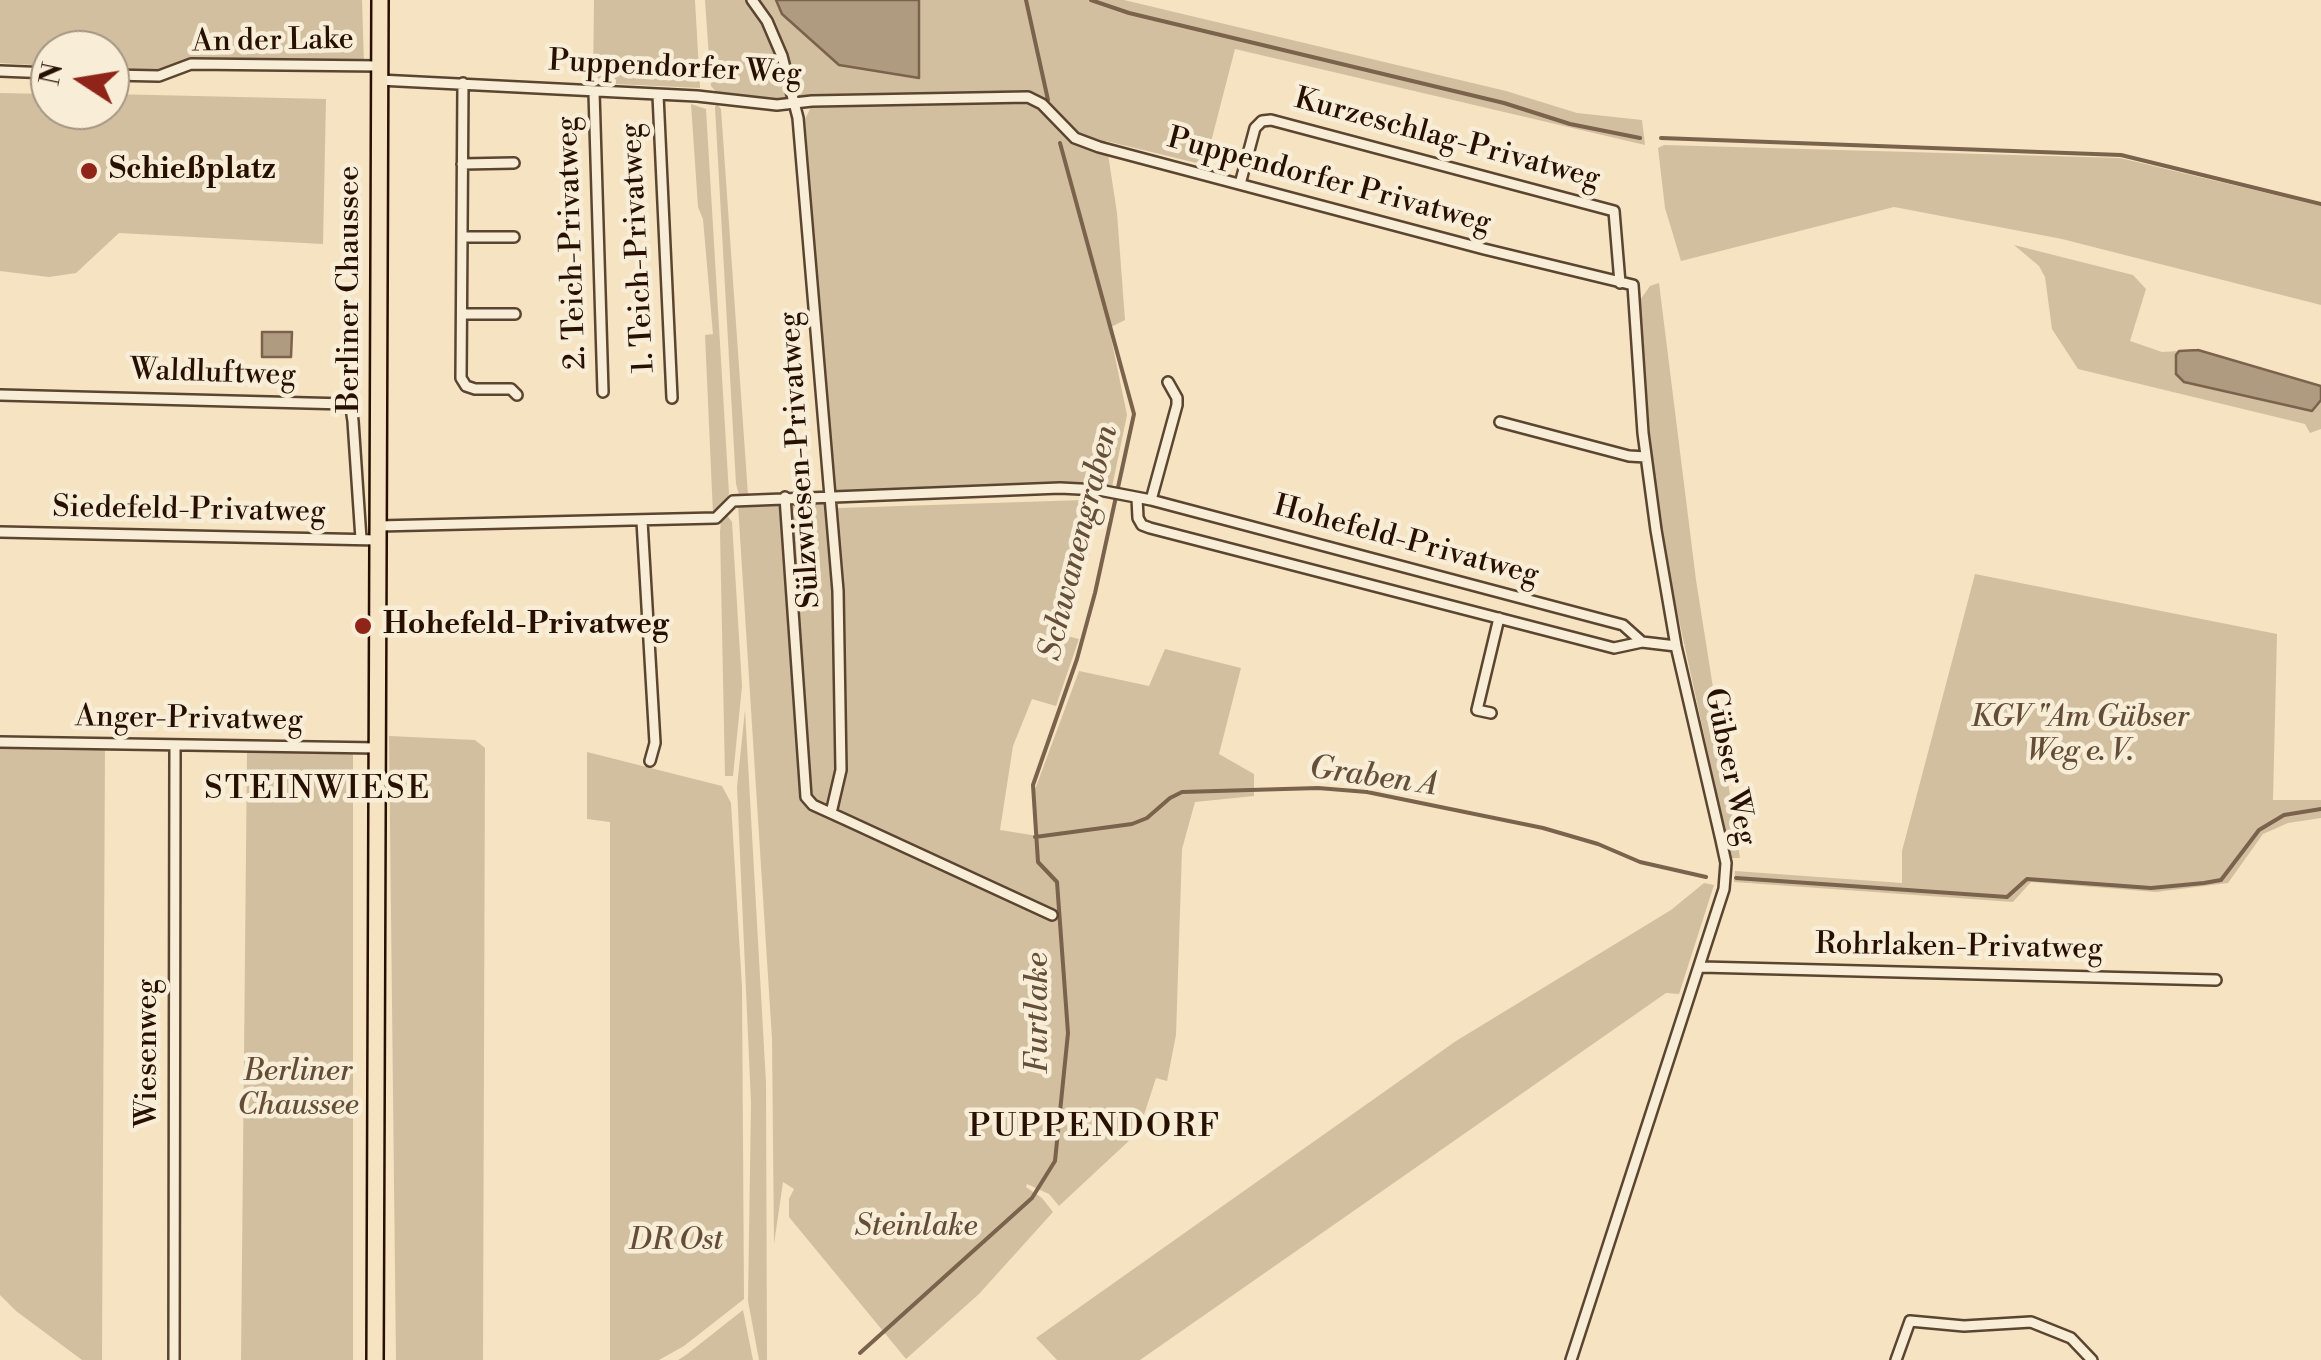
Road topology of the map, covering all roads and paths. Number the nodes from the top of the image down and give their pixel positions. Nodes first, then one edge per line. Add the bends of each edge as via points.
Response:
1 (380, 0) edge
2 (752, 0) edge
3 (0, 70) edge
4 (30, 71) edge
5 (380, 73) junction
6 (130, 75) edge
7 (463, 83) junction
8 (594, 92) junction
9 (658, 95) junction
10 (1028, 97) joint
11 (794, 104) junction
12 (514, 163) dead end
13 (462, 164) junction
14 (1240, 184) junction
15 (514, 237) dead end
16 (462, 238) junction
17 (1620, 284) junction
18 (1633, 285) joint
19 (462, 314) junction
20 (515, 314) dead end
21 (1168, 382) dead end
22 (603, 392) dead end
23 (0, 394) edge
24 (517, 395) dead end
25 (672, 398) dead end
26 (1500, 422) dead end
27 (1646, 457) junction
28 (832, 496) junction
29 (785, 497) junction
30 (1132, 497) junction
31 (1151, 500) junction
32 (642, 521) junction
33 (0, 532) edge
34 (372, 535) junction
35 (1500, 618) junction
36 (1642, 642) junction
37 (1676, 646) junction
38 (1491, 713) dead end
39 (0, 742) edge
40 (175, 747) junction
41 (377, 748) junction
42 (650, 760) dead end
43 (831, 813) junction
44 (1052, 915) dead end
45 (1701, 967) junction
46 (2216, 980) dead end
47 (375, 1359) edge
48 (174, 1360) edge
49 (1571, 1360) edge
50 (1896, 1360) edge
51 (2092, 1360) edge

1 - 5 main road, Berliner Chaussee
2 - 11 street, Sülzwiesen-Privatweg via 782,56
3 - 4 street
5 - 6 street, An der Lake via 194,64 158,76
5 - 7 street, Puppendorfer Weg
5 - 34 main road, Berliner Chaussee
7 - 8 street, Puppendorfer Weg
7 - 13 street
8 - 9 street, Puppendorfer Weg
8 - 22 street, 2. Teich-Privatweg
9 - 11 street, Puppendorfer Weg
9 - 25 street, 1. Teich-Privatweg
10 - 11 street, Puppendorfer Weg
10 - 14 street, Puppendorfer Privatweg via 1081,141
11 - 28 street, Sülzwiesen-Privatweg
12 - 13 street
13 - 16 street
14 - 17 street, Puppendorfer Privatweg
14 - 17 street, Kurzeschlag-Privatweg via 1258,124 1268,119 1614,211
15 - 16 street
16 - 19 street
17 - 18 street, Puppendorfer Privatweg
18 - 27 street, Gübser Weg
19 - 20 street
19 - 24 street via 466,386
21 - 31 street via 1177,406
23 - 34 street, Waldluftweg via 346,404
26 - 27 street
27 - 37 street, Gübser Weg
28 - 29 street, Hohefeld-Privatweg
28 - 30 street, Hohefeld-Privatweg via 1060,488
28 - 43 street, Sülzwiesen-Privatweg via 842,770
29 - 32 street, Hohefeld-Privatweg via 733,501 716,518
29 - 43 street via 806,797
30 - 31 street, Hohefeld-Privatweg
30 - 35 street, Hohefeld-Privatweg via 1146,526
31 - 36 street, Hohefeld-Privatweg via 1624,625
32 - 34 street, Hohefeld-Privatweg
32 - 42 street via 655,743
33 - 34 street, Siedefeld-Privatweg
34 - 41 main road, Berliner Chaussee
35 - 36 street, Hohefeld-Privatweg via 1614,648
35 - 38 street, Hohefeld-Privatweg via 1478,710
36 - 37 street, Hohefeld-Privatweg
37 - 45 street, Gübser Weg via 1726,863
39 - 40 street, Anger-Privatweg
40 - 41 street, Anger-Privatweg
40 - 48 street, Wiesenweg
41 - 47 main road, Berliner Chaussee
43 - 44 street
45 - 46 street, Rohrlaken-Privatweg
45 - 49 street, Gübser Weg
50 - 51 street via 1910,1321 2030,1322 2071,1338

